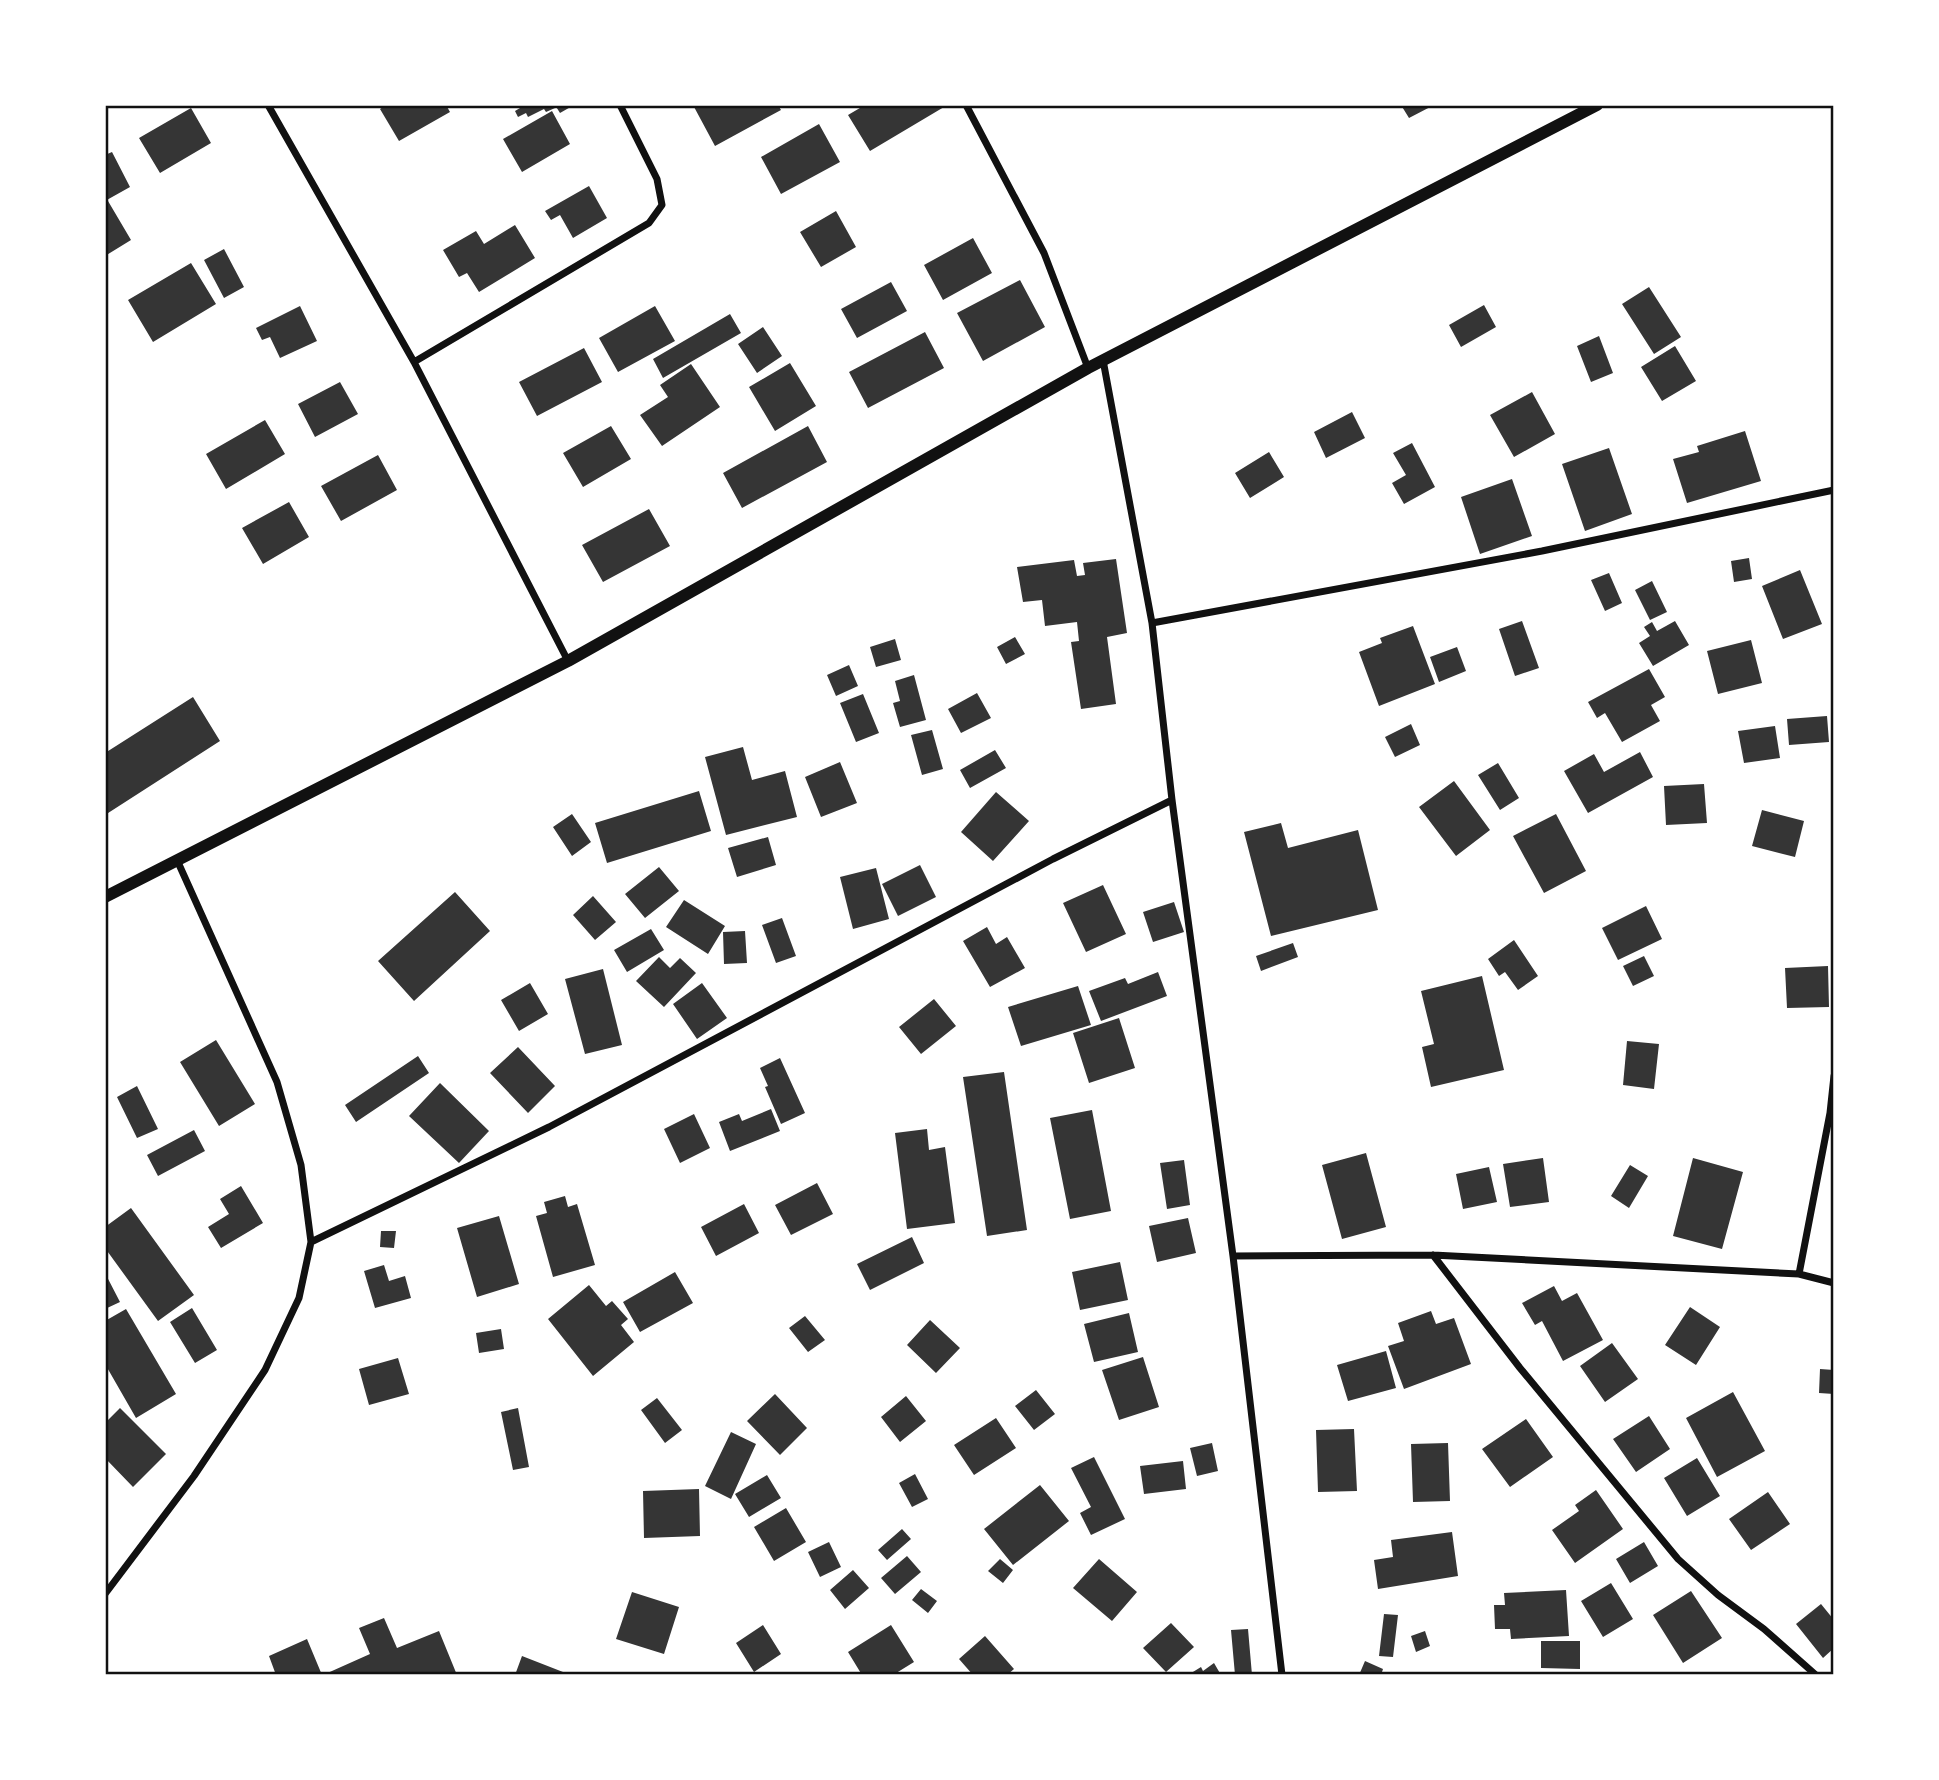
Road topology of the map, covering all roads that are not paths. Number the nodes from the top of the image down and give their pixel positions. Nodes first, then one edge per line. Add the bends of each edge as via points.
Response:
1 (268, 105) edge
2 (620, 105) edge
3 (966, 105) edge
4 (1597, 105) edge
5 (1103, 360) junction
6 (414, 362) junction
7 (1088, 368) junction
8 (1834, 490) edge
9 (1152, 622) junction
10 (568, 662) junction
11 (1172, 800) junction
12 (177, 860) junction
13 (105, 897) edge
14 (1834, 1076) edge
15 (311, 1242) junction
16 (1433, 1255) junction
17 (1233, 1256) junction
18 (1799, 1274) junction
19 (1834, 1283) edge
20 (105, 1594) edge
21 (1282, 1675) edge
22 (1816, 1675) edge

1 - 6 street
2 - 6 street via 657,179 662,205 649,223
3 - 7 street via 1044,253
4 - 5 street
5 - 7 street
5 - 9 street
6 - 10 street
7 - 10 street
8 - 9 street via 1528,553
9 - 11 street
10 - 12 street
11 - 15 street via 549,1127
11 - 17 street
12 - 13 street
12 - 15 street via 277,1082 301,1165
14 - 18 street
15 - 20 street via 299,1298 265,1370 194,1476
16 - 17 street
16 - 18 street
16 - 22 street via 1678,1559
17 - 21 street
18 - 19 street

